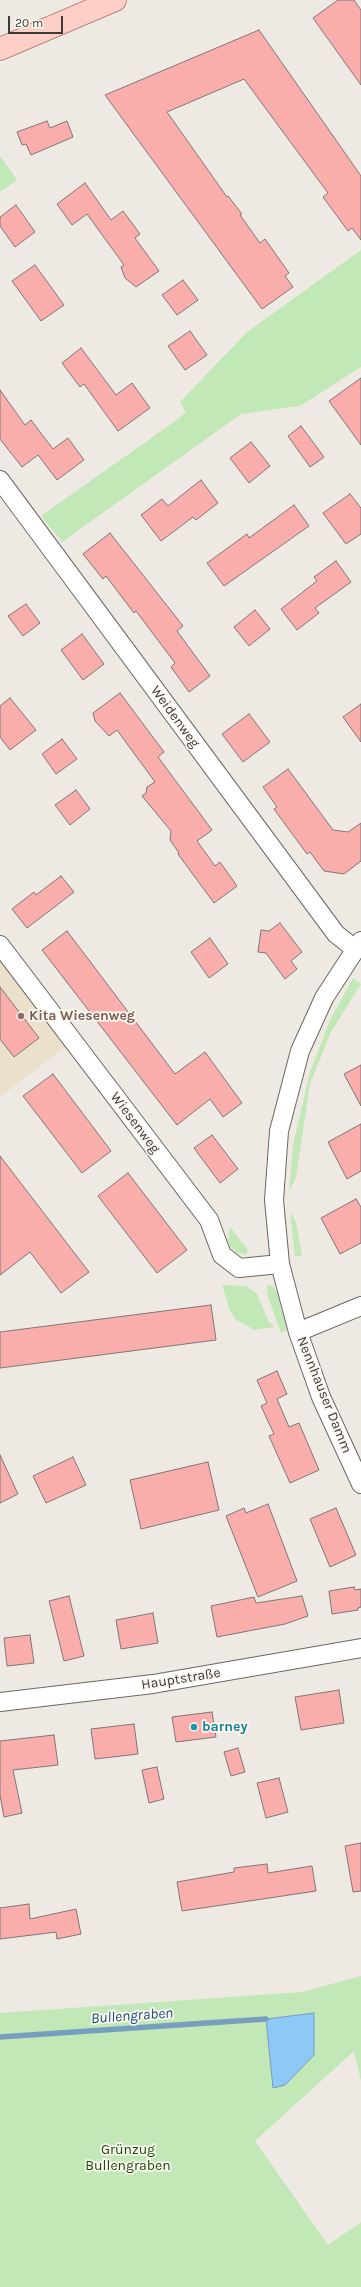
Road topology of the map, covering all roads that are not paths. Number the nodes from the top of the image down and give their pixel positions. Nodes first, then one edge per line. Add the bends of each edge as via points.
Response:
1 (115, 0) edge
2 (0, 49) edge
3 (0, 480) edge
4 (0, 945) edge
5 (358, 945) edge
6 (280, 1264) junction
7 (361, 1306) edge
8 (298, 1332) junction
9 (361, 1484) edge
10 (361, 1648) edge
11 (0, 1702) edge

1 - 2 main road
3 - 5 street, Weidenweg via 336,934
4 - 6 street, Wiesenweg via 209,1220 222,1256 239,1268
5 - 6 street, Nennhauser Damm via 310,1025 286,1101 274,1181
6 - 8 street, Nennhauser Damm
7 - 8 street
8 - 9 street, Nennhauser Damm via 321,1397
10 - 11 street, Hauptstraße via 153,1684

